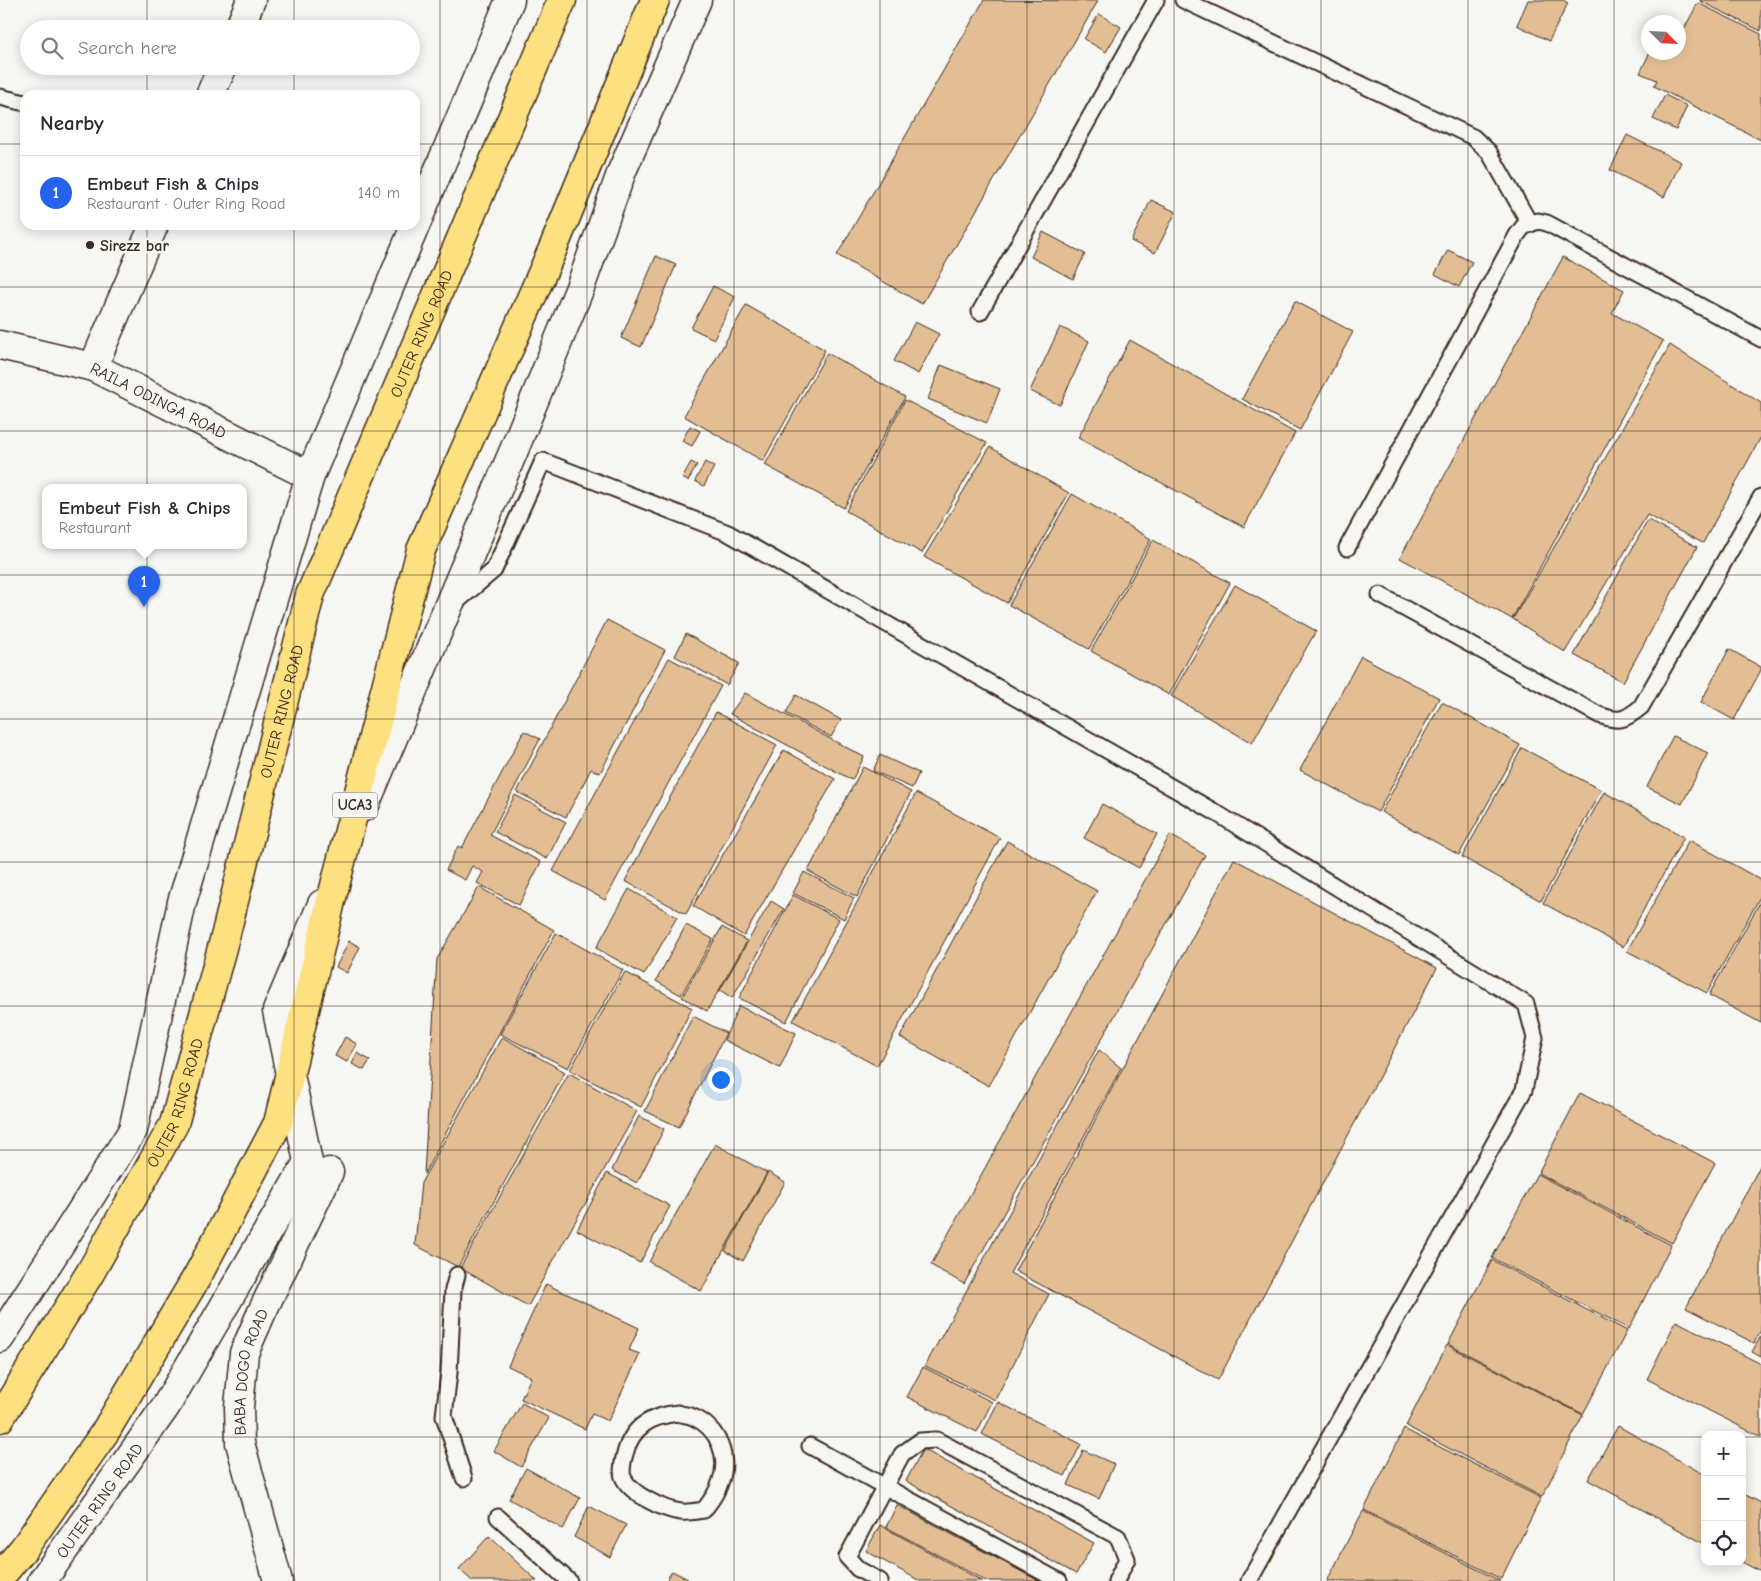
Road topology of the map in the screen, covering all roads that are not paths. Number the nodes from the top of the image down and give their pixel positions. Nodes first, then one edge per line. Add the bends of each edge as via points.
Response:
1 (251, 0) edge
2 (510, 0) edge
3 (562, 0) edge
4 (655, 0) edge
5 (697, 0) edge
6 (1156, 0) edge
7 (1183, 0) edge
8 (243, 20) edge
9 (219, 75) edge
10 (212, 90) edge
11 (0, 97) edge
12 (20, 102) edge
13 (420, 214) edge
14 (1530, 224) junction
15 (152, 230) edge
16 (413, 230) edge
17 (980, 312) dead end
18 (1761, 339) edge
19 (0, 345) edge
20 (93, 366) junction
21 (310, 476) junction
22 (1761, 497) edge
23 (1347, 548) dead end
24 (1380, 595) dead end
25 (446, 610) junction
26 (329, 1172) dead end
27 (457, 1275) dead end
28 (0, 1338) edge
29 (0, 1418) edge
30 (810, 1446) dead end
31 (464, 1478) dead end
32 (885, 1487) junction
33 (704, 1510) joint
34 (498, 1517) dead end
35 (0, 1577) edge
36 (42, 1581) edge
37 (278, 1581) edge
38 (569, 1581) edge
39 (880, 1581) edge
40 (1059, 1581) edge
41 (1116, 1581) edge
42 (1249, 1581) edge

1 - 8 main road
2 - 13 main road, OUTER RING ROAD
3 - 29 main road, OUTER RING ROAD via 310,595 226,933 174,1124 90,1274
4 - 35 main road, UCA3 via 554,246 421,550 334,888 278,1123 198,1274 105,1432
5 - 25 main road, OUTER RING ROAD / UCA3 via 622,171 581,285
6 - 17 lane
7 - 14 lane via 1473,137 1489,152
9 - 10 main road
11 - 12 lane
14 - 18 lane via 1538,221 1547,223
14 - 23 lane via 1517,235
15 - 20 main road
16 - 21 main road, OUTER RING ROAD
19 - 20 main road, RAILA ODINGA ROAD
20 - 21 main road, RAILA ODINGA ROAD
21 - 28 main road, OUTER RING ROAD via 182,902 133,1130
22 - 24 lane via 1641,707 1630,717 1617,721 1599,715
25 - 36 main road, OUTER RING ROAD / UCA3 via 277,1011 308,1162 166,1406
25 - 42 lane via 494,570 543,461 728,533 1213,811 1526,1004 1535,1038 1524,1090
26 - 37 main road, BABA DOGO ROAD via 244,1354 239,1407 240,1443
27 - 31 lane via 453,1290 444,1416
30 - 32 lane
32 - 39 lane via 847,1557 858,1569
32 - 40 lane
32 - 41 lane via 902,1454 920,1441 937,1440 1118,1537 1127,1559
33 - 33 lane via 681,1512 657,1505 636,1493 623,1477 627,1444 648,1421 662,1415 686,1415 707,1426 717,1438 723,1452 724,1468 720,1484
34 - 38 lane

